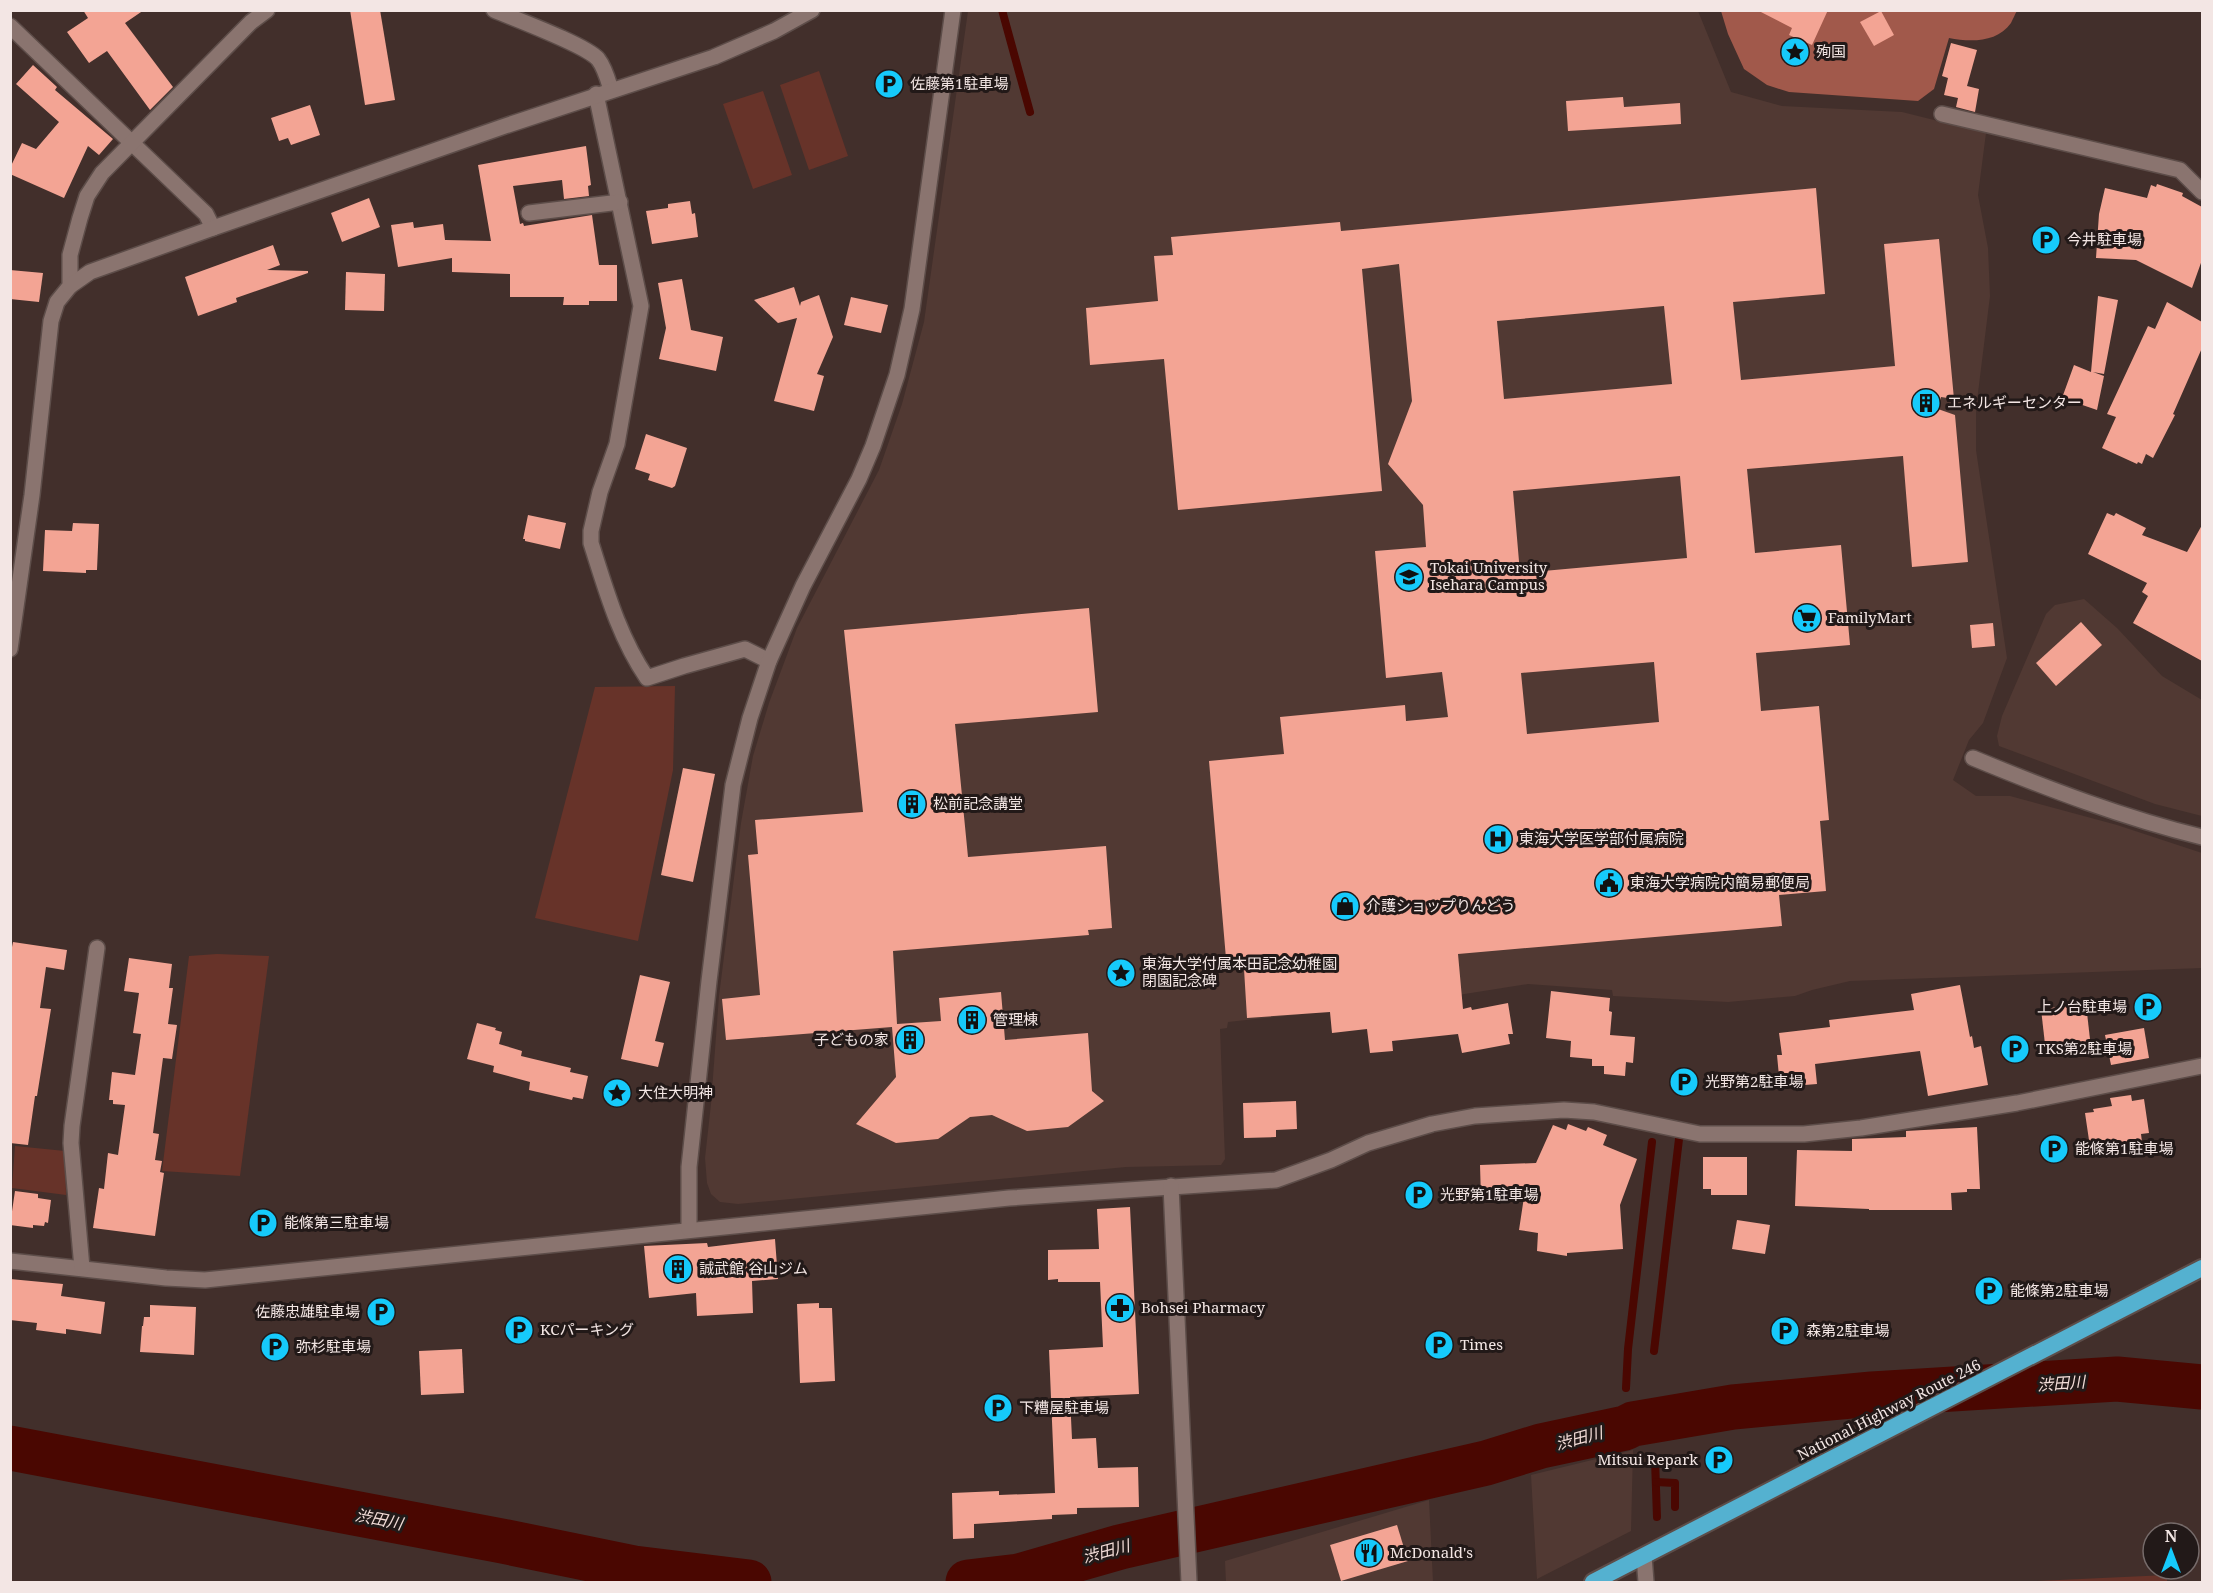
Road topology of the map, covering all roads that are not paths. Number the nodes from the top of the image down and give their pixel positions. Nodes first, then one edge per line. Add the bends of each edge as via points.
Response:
1 (267, 10) edge
2 (494, 10) edge
3 (812, 10) edge
4 (953, 10) edge
5 (10, 26) edge
6 (604, 92) junction
7 (1942, 114) dead end
8 (133, 143) junction
9 (2202, 192) edge
10 (620, 202) junction
11 (529, 213) dead end
12 (213, 228) junction
13 (70, 286) junction
14 (10, 649) edge
15 (769, 661) junction
16 (1973, 758) dead end
17 (2202, 837) edge
18 (97, 948) dead end
19 (2202, 1066) edge
20 (1172, 1186) junction
21 (690, 1229) junction
22 (10, 1261) edge
23 (82, 1268) junction
24 (2202, 1268) edge
25 (1644, 1556) junction
26 (1189, 1582) edge
27 (1593, 1582) edge
28 (1646, 1582) edge

1 - 8 street
2 - 6 street via 596,57 603,67
3 - 6 street via 714,57
4 - 15 street via 912,309 897,375 859,479
5 - 8 street
6 - 10 street
6 - 12 street
7 - 9 street via 2181,170
8 - 12 street via 206,214
8 - 13 street via 102,173 87,196 70,255
10 - 11 street
10 - 15 street via 641,306 617,444 591,531 591,543 614,616 634,660 647,678 746,649
12 - 13 street via 90,272
13 - 14 street via 57,302 51,321
15 - 21 street via 733,785 689,1167
16 - 17 street via 2124,815
18 - 23 street via 72,1126
19 - 20 street via 2017,1103 1804,1134 1700,1134 1594,1112 1564,1110 1475,1116 1368,1143 1276,1180
20 - 21 street
20 - 26 street
21 - 23 street via 205,1280
22 - 23 street
24 - 25 highway, National Highway Route 246
25 - 27 highway, National Highway Route 246
25 - 28 street

